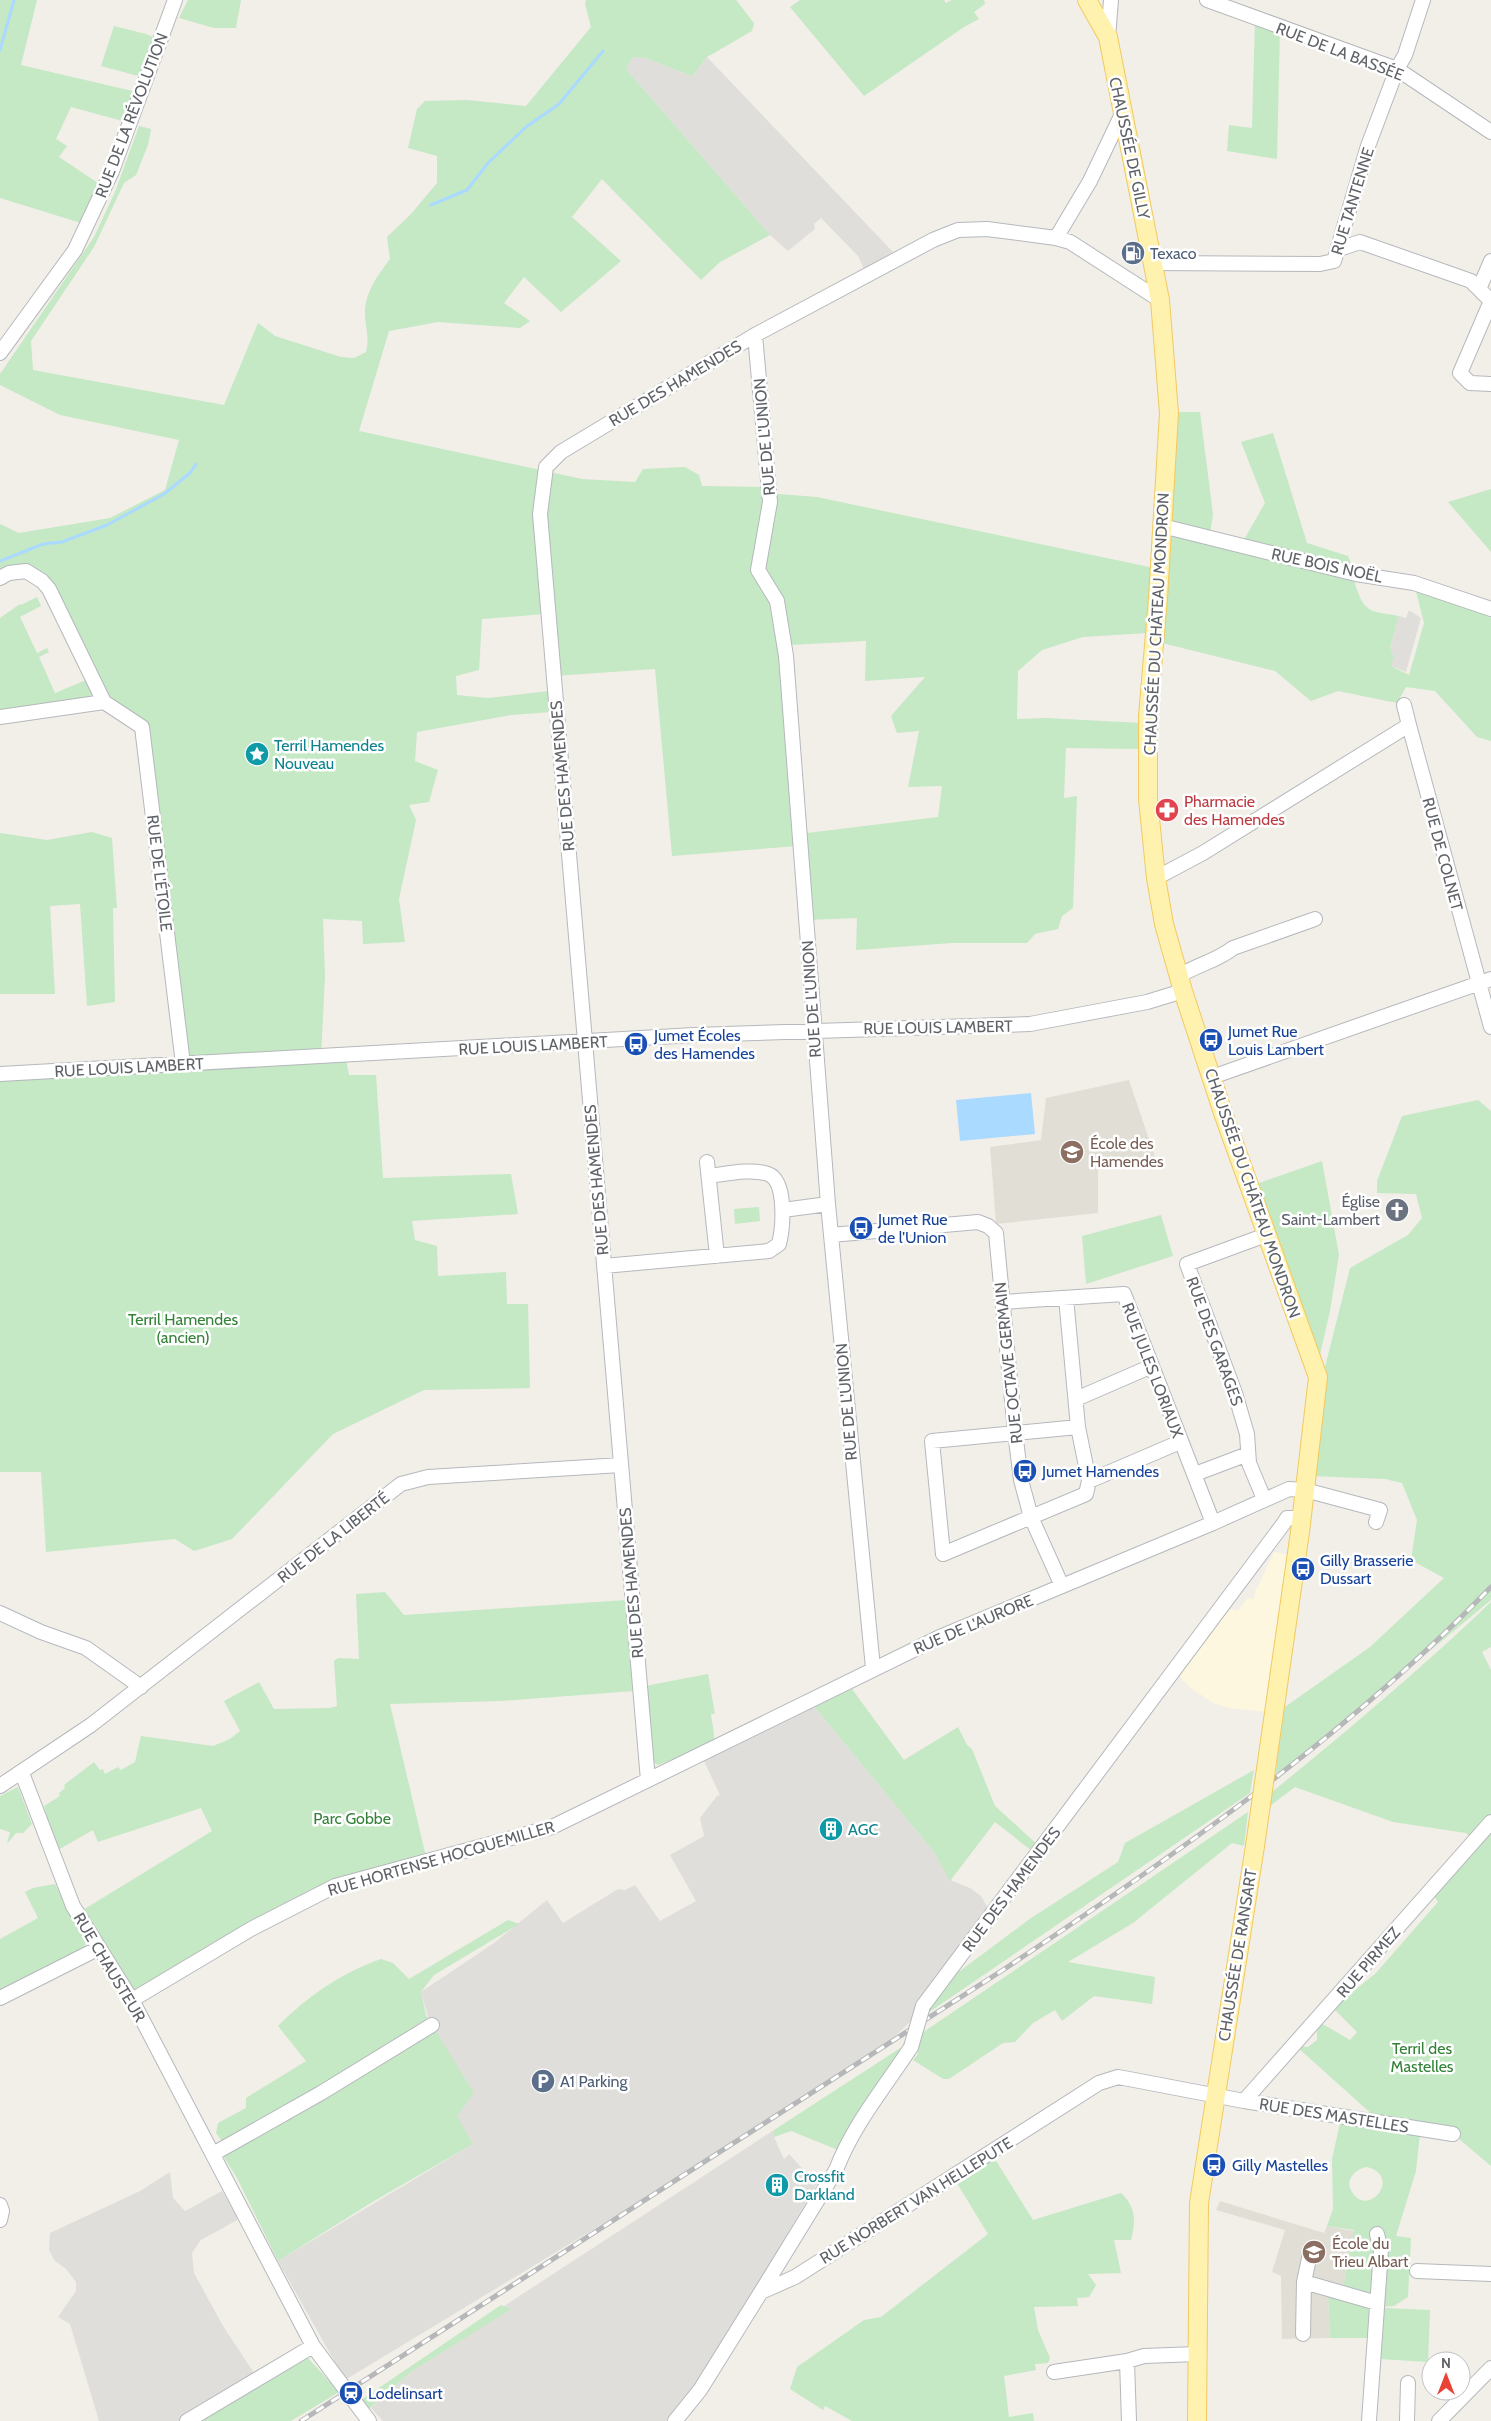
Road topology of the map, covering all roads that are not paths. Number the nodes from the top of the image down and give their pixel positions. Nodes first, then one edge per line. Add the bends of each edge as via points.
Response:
1 (175, 0) edge
2 (1087, 0) edge
3 (1111, 0) edge
4 (1207, 0) edge
5 (1423, 0) edge
6 (1108, 37) junction
7 (1397, 69) junction
8 (1122, 114) junction
9 (1491, 132) edge
10 (1056, 238) junction
11 (1339, 249) junction
12 (1491, 261) edge
13 (1154, 263) junction
14 (1479, 289) junction
15 (1160, 300) junction
16 (756, 335) junction
17 (0, 353) edge
18 (1491, 384) edge
19 (1162, 526) junction
20 (0, 578) edge
21 (1491, 609) edge
22 (104, 702) junction
23 (1404, 705) dead end
24 (0, 716) edge
25 (1409, 725) junction
26 (1156, 878) junction
27 (1315, 919) dead end
28 (1484, 981) edge
29 (1181, 984) junction
30 (1491, 1027) edge
31 (813, 1030) junction
32 (584, 1043) junction
33 (183, 1064) junction
34 (0, 1074) edge
35 (1212, 1077) junction
36 (828, 1204) junction
37 (783, 1210) junction
38 (1266, 1235) junction
39 (831, 1236) junction
40 (717, 1256) junction
41 (604, 1266) junction
42 (1066, 1298) junction
43 (1002, 1302) junction
44 (1152, 1366) junction
45 (1076, 1399) junction
46 (1078, 1427) junction
47 (1014, 1432) junction
48 (1180, 1442) junction
49 (1248, 1454) junction
50 (621, 1465) junction
51 (1194, 1474) junction
52 (1089, 1481) junction
53 (1306, 1490) junction
54 (1264, 1499) junction
55 (1031, 1517) junction
56 (1302, 1518) junction
57 (1213, 1522) junction
58 (1376, 1522) dead end
59 (1062, 1586) junction
60 (0, 1613) edge
61 (873, 1668) junction
62 (141, 1687) junction
63 (22, 1773) junction
64 (648, 1780) junction
65 (0, 1786) edge
66 (1491, 1822) edge
67 (99, 1948) junction
68 (0, 1998) edge
69 (132, 2000) junction
70 (432, 2025) dead end
71 (1215, 2094) junction
72 (1244, 2101) junction
73 (1453, 2134) dead end
74 (213, 2154) junction
75 (0, 2205) edge
76 (0, 2220) edge
77 (1377, 2234) dead end
78 (1310, 2249) dead end
79 (1417, 2271) dead end
80 (1491, 2274) edge
81 (1304, 2282) junction
82 (761, 2292) junction
83 (1377, 2303) junction
84 (1303, 2334) dead end
85 (313, 2346) junction
86 (1198, 2354) junction
87 (1127, 2361) junction
88 (1491, 2368) edge
89 (1054, 2372) dead end
90 (1408, 2384) dead end
91 (187, 2421) edge
92 (369, 2421) edge
93 (675, 2421) edge
94 (1130, 2421) edge
95 (1197, 2421) edge
96 (1370, 2421) edge
97 (1407, 2421) edge
98 (1439, 2421) edge

1 - 17 street, RUE DE LA RÉVOLUTION via 112,171 75,250
2 - 6 main road, CHAUSSÉE DE GILLY
3 - 6 street
4 - 7 street, RUE DE LA BASSÉE
5 - 7 street, RUE TANTENNE via 1405,55
6 - 8 main road, CHAUSSÉE DE GILLY
7 - 9 street, RUE DE LA BASSÉE
7 - 11 street, RUE TANTENNE via 1368,146
8 - 10 street via 1090,180
8 - 13 main road, CHAUSSÉE DE GILLY
10 - 15 street, RUE DES HAMENDES via 1070,242
10 - 16 street, RUE DES HAMENDES via 958,230 932,240
11 - 13 street, RUE TANTENNE via 1334,261 1320,264
11 - 14 street via 1360,242 1471,282
12 - 14 street
13 - 15 main road, CHAUSSÉE DE GILLY
14 - 18 street via 1491,301 1460,373 1470,383
15 - 19 main road, CHAUSSÉE DU CHÂTEAU MONDRON via 1168,412
16 - 31 street, RUE DE L'UNION via 770,502 758,566 779,608 786,656
16 - 32 street, RUE DES HAMENDES via 561,452 546,467 540,504
19 - 21 street, RUE BOIS NOËL via 1356,574 1414,583
19 - 26 main road, CHAUSSÉE DU CHÂTEAU MONDRON via 1148,716 1148,799
20 - 22 street via 26,571 46,585
22 - 24 street
22 - 33 street, RUE DE L'ÉTOILE via 142,727
23 - 25 street, RUE DE COLNET
25 - 26 street via 1203,854
25 - 28 street, RUE DE COLNET
26 - 29 main road, CHAUSSÉE DU CHÂTEAU MONDRON via 1164,924
27 - 29 street, RUE LOUIS LAMBERT via 1233,948 1192,968
28 - 30 street, RUE DE COLNET
28 - 35 street
29 - 31 street, RUE LOUIS LAMBERT via 1147,1002 1030,1024
29 - 35 main road, CHAUSSÉE DU CHÂTEAU MONDRON
31 - 32 street, RUE LOUIS LAMBERT
31 - 36 street, RUE DE L'UNION
32 - 33 street, RUE LOUIS LAMBERT
32 - 41 street, RUE DES HAMENDES
33 - 34 street, RUE LOUIS LAMBERT
35 - 38 main road, CHAUSSÉE DU CHÂTEAU MONDRON
36 - 37 street
36 - 39 street, RUE DE L'UNION
37 - 40 street via 779,1244 769,1251
37 - 40 street via 778,1183 770,1174 708,1169
38 - 49 street, RUE DES GARAGES via 1187,1264 1235,1393
38 - 53 main road, CHAUSSÉE DU CHÂTEAU MONDRON via 1318,1377
39 - 43 street, RUE OCTAVE GERMAIN via 978,1222 996,1234
39 - 61 street, RUE DE L'UNION
40 - 41 street
41 - 50 street, RUE DES HAMENDES
42 - 43 street, RUE JULES LORIAUX
42 - 44 street, RUE JULES LORIAUX via 1124,1294
42 - 45 street
43 - 47 street, RUE OCTAVE GERMAIN
44 - 45 street
44 - 48 street, RUE JULES LORIAUX
45 - 46 street
46 - 47 street
46 - 52 street
47 - 55 street, RUE OCTAVE GERMAIN
47 - 55 street via 932,1441 943,1554
48 - 51 street, RUE JULES LORIAUX
48 - 52 street
49 - 51 street
49 - 54 street, RUE DES GARAGES
50 - 62 street, RUE DE LA LIBERTÉ via 428,1477 401,1484
50 - 64 street, RUE DES HAMENDES
51 - 57 street, RUE JULES LORIAUX
52 - 55 street via 1086,1494
53 - 54 street, RUE DE L'AURORE via 1288,1489
53 - 56 main road, CHAUSSÉE DE RANSART
53 - 58 street, RUE DE L'AURORE via 1380,1510
54 - 57 street, RUE DE L'AURORE
55 - 59 street, RUE OCTAVE GERMAIN
56 - 71 main road, CHAUSSÉE DE RANSART, bridge via 1255,1846
56 - 82 street, RUE DES HAMENDES, bridge via 1287,1518 923,2006 911,2047 842,2152 836,2170
57 - 59 street, RUE DE L'AURORE
59 - 61 street, RUE DE L'AURORE
60 - 62 street via 86,1648
61 - 64 street, RUE DE L'AURORE
62 - 63 street, RUE DE LA LIBERTÉ
63 - 65 street
63 - 67 street, RUE CHAUSTEUR via 73,1906
64 - 69 street, RUE HORTENSE HOCQUEMILLER via 552,1827 335,1886 251,1929
66 - 72 street, RUE PIRMEZ
67 - 68 street
67 - 69 street, RUE CHAUSTEUR
69 - 74 street, RUE CHAUSTEUR
70 - 74 street
71 - 72 street, RUE DES MASTELLES
71 - 82 street, RUE NORBERT VAN HELLEPUTE via 1118,2077 1104,2081 794,2277
71 - 86 main road, CHAUSSÉE DE RANSART via 1199,2203
72 - 73 street, RUE DES MASTELLES
74 - 85 street, RUE CHAUSTEUR
75 - 76 street
77 - 83 street via 1381,2250
78 - 81 street
79 - 80 street
81 - 83 street
81 - 84 street
82 - 93 street via 700,2390
83 - 96 street
85 - 91 street
85 - 92 street, RUE CHAUSTEUR
86 - 87 street via 1144,2356
86 - 95 main road, CHAUSSÉE DE RANSART
87 - 89 street
87 - 94 street
88 - 98 street
90 - 97 street

